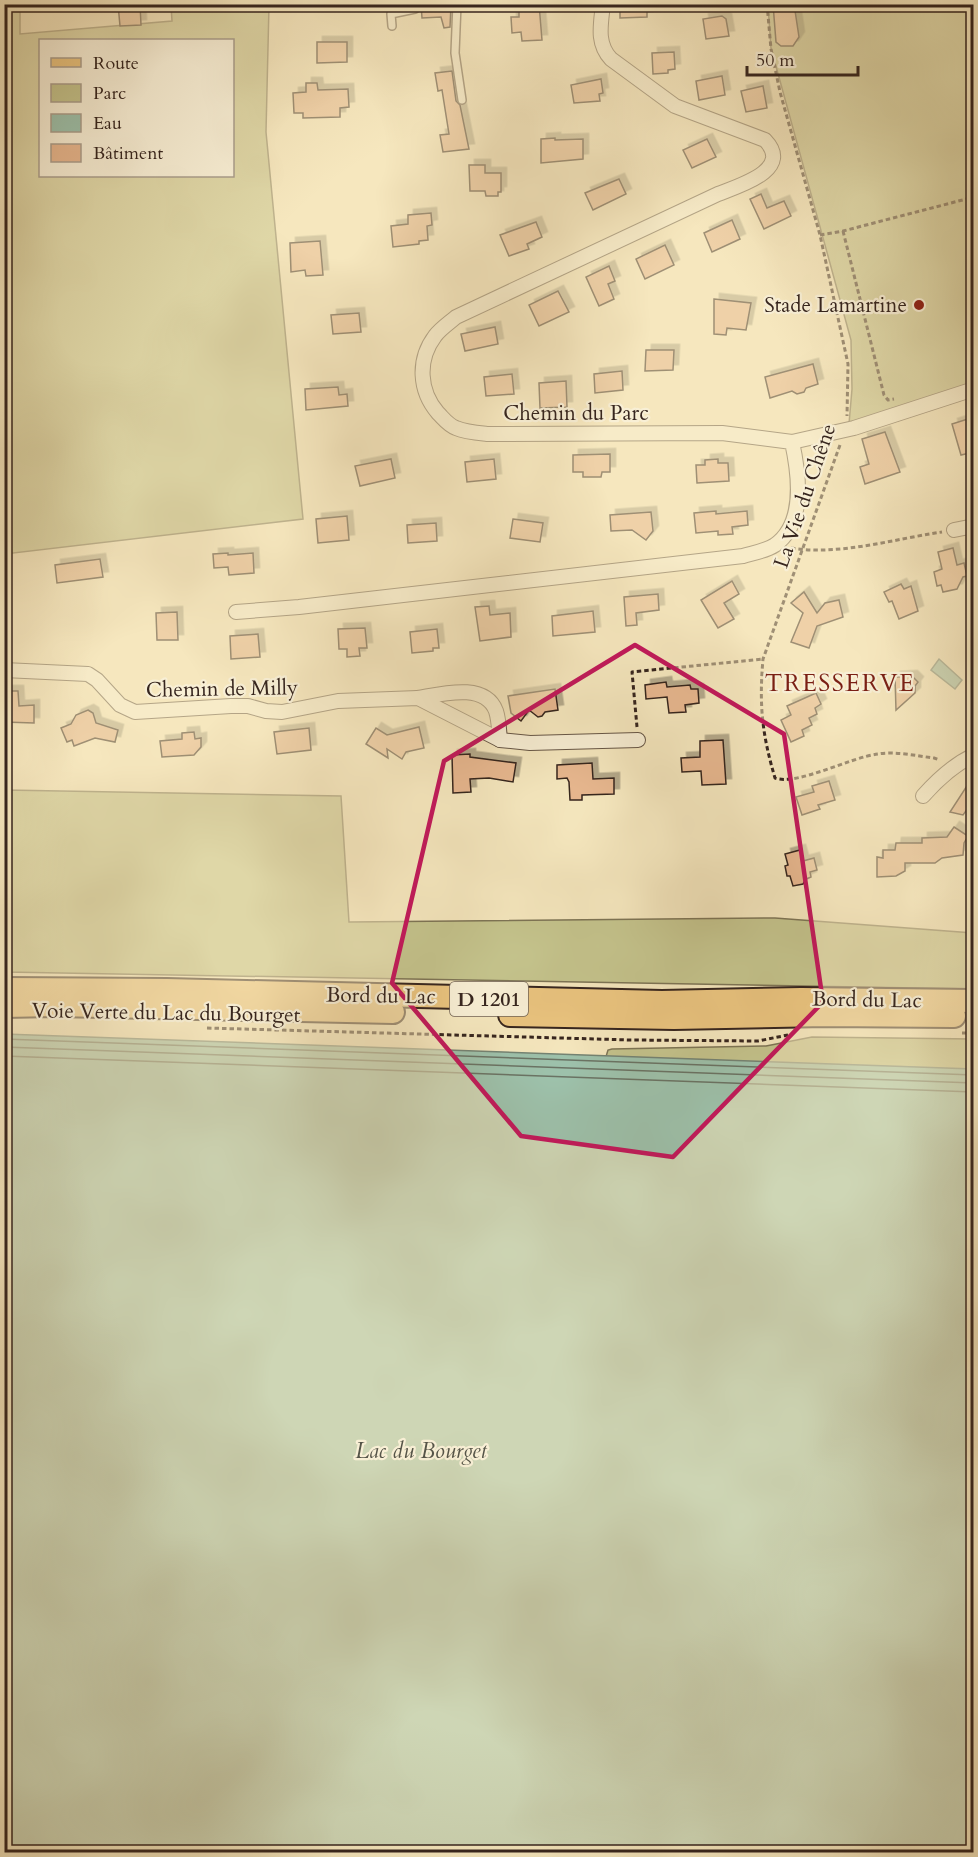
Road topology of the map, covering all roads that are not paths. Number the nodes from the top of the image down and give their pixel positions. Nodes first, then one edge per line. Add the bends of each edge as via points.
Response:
1 (415, 4) edge
2 (457, 4) edge
3 (603, 4) edge
4 (392, 26) dead end
5 (462, 100) dead end
6 (974, 389) edge
7 (792, 442) junction
8 (974, 526) edge
9 (954, 530) road end
10 (236, 612) dead end
11 (4, 669) edge
12 (418, 698) junction
13 (500, 740) junction
14 (638, 740) road end
15 (974, 755) edge
16 (923, 796) dead end
17 (4, 989) edge
18 (974, 1001) edge
19 (4, 1006) edge
20 (974, 1017) edge

1 - 4 lane via 415,9 391,14
2 - 5 lane via 455,52
3 - 7 street, Chemin du Parc via 600,40 611,58 675,106 765,140 773,153 770,167 758,177 456,317 435,335 424,359 422,377 430,404 457,429 488,434 722,433
6 - 7 street
7 - 10 street via 797,478 794,518 774,546 743,556
8 - 9 street
11 - 12 street, Chemin de Milly via 88,674 120,705 135,712 248,706 282,712 338,700
12 - 13 street, Chemin de Milly
12 - 13 street, Chemin de Milly via 481,694 497,713
13 - 14 street, Chemin de Milly
15 - 16 street via 955,765
17 - 18 main road, Bord du Lac / D 1201 via 662,1002
19 - 20 main road, Bord du Lac / D 1201 via 674,1018

